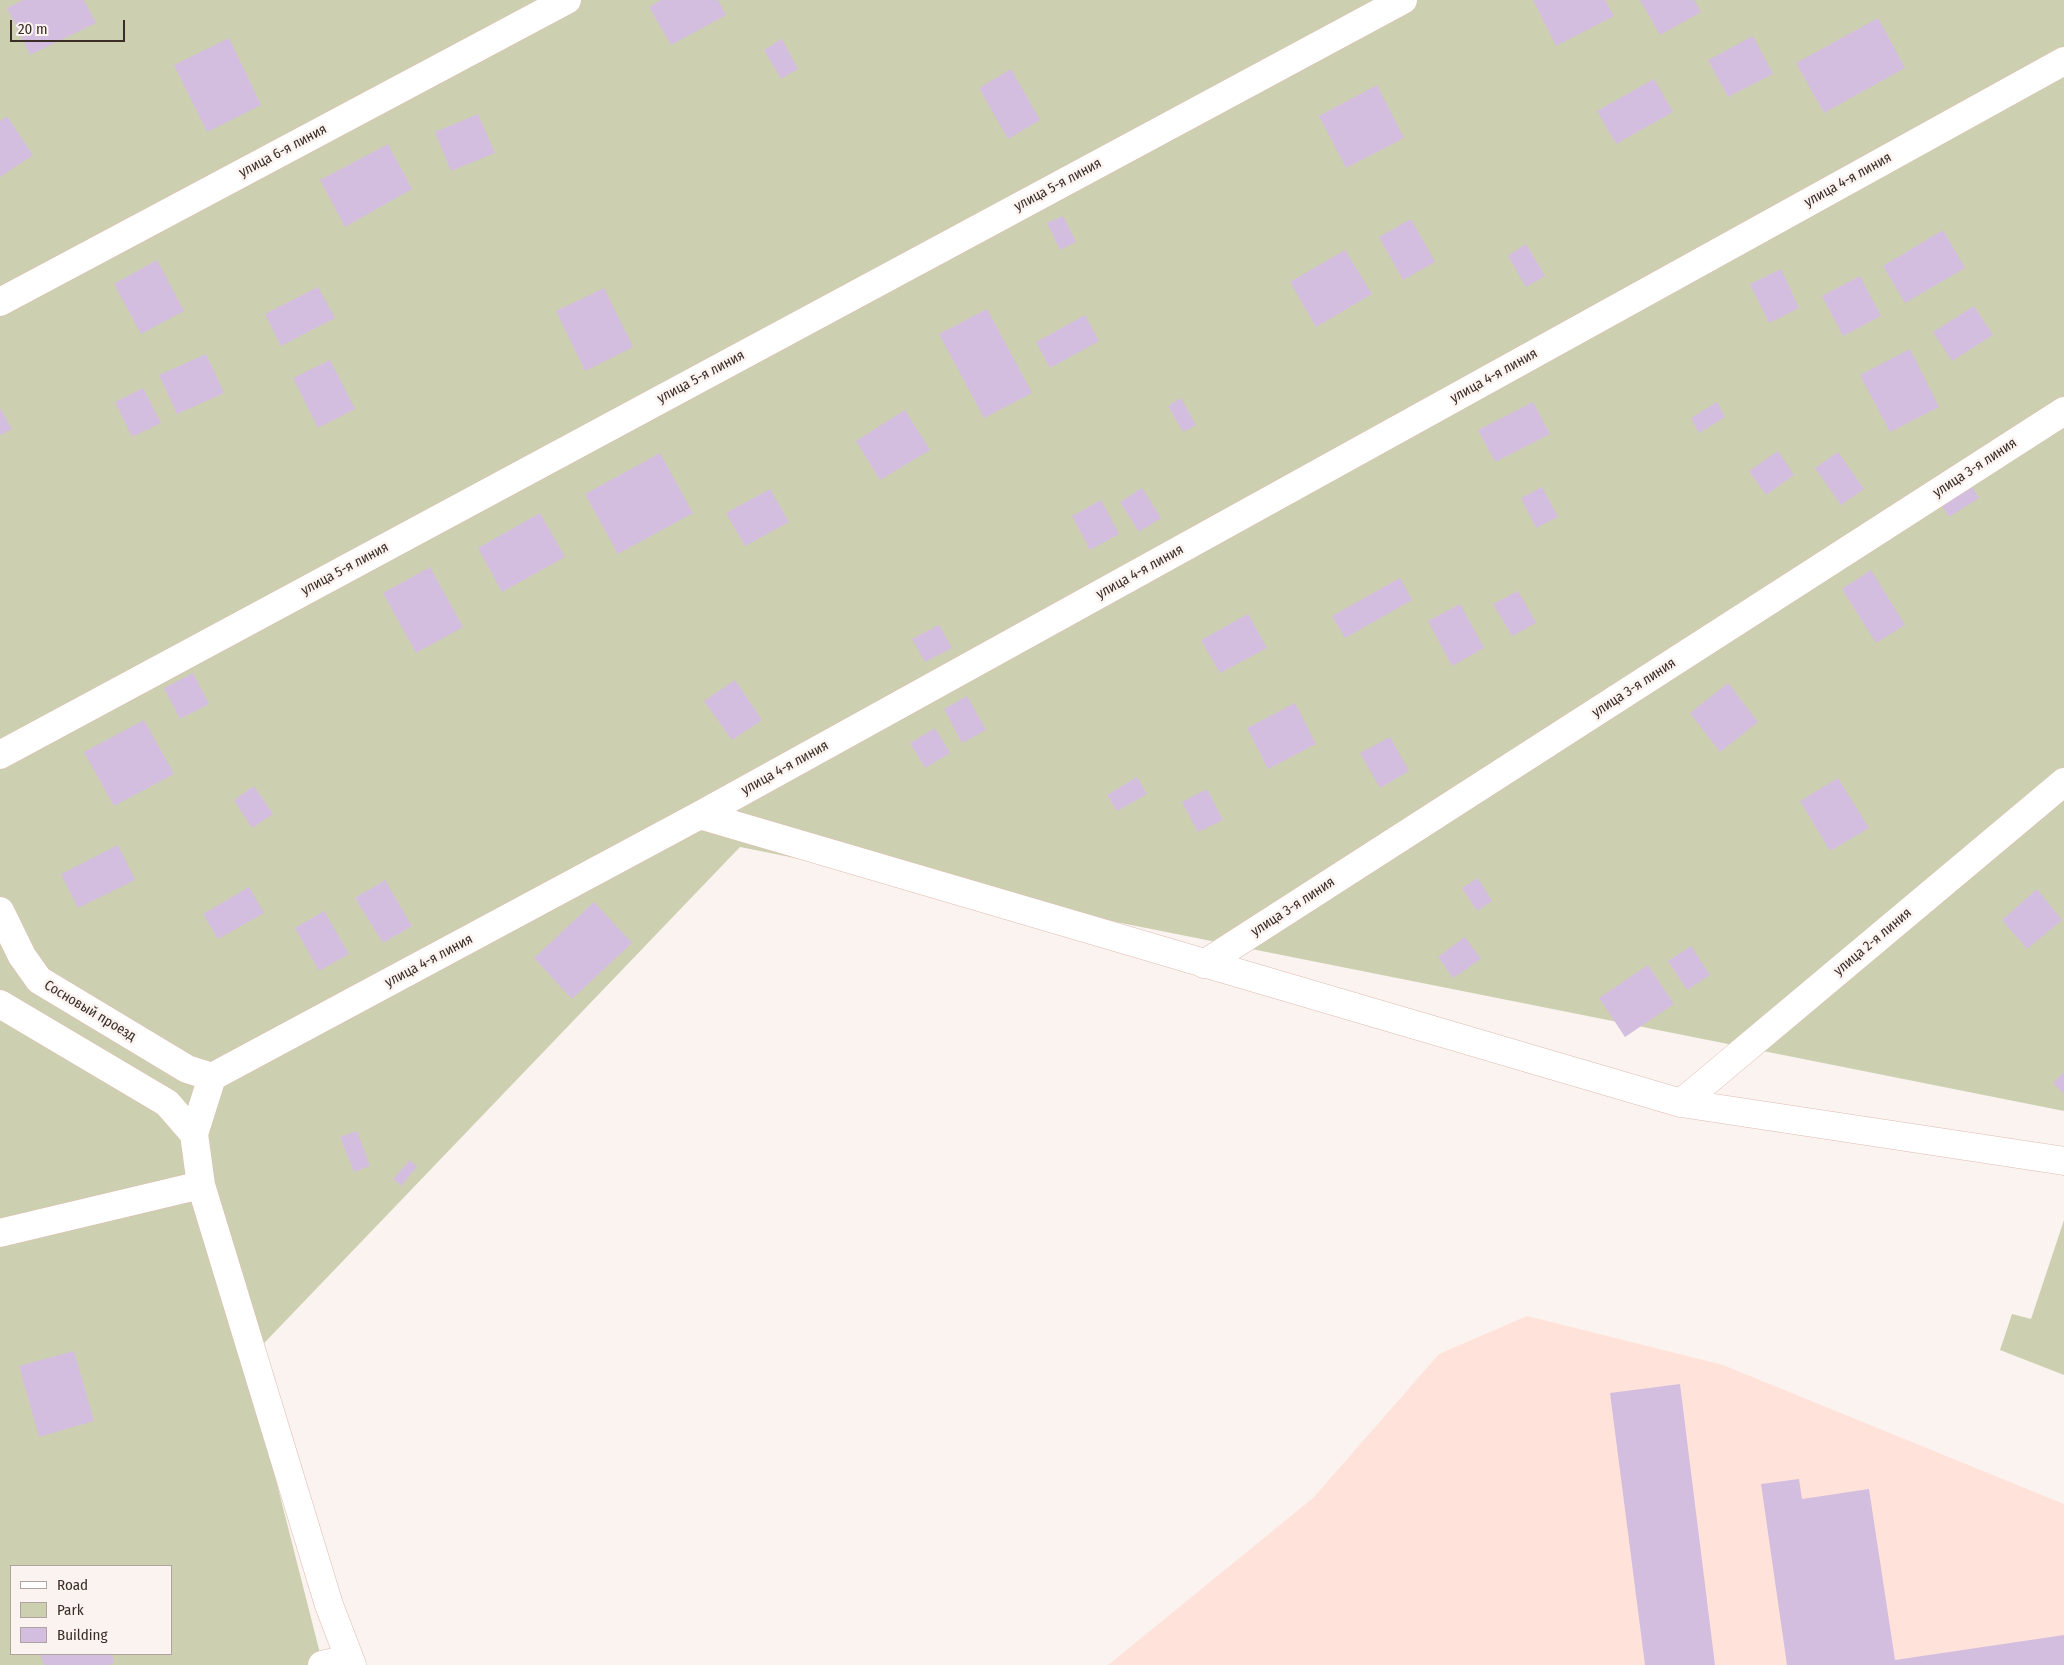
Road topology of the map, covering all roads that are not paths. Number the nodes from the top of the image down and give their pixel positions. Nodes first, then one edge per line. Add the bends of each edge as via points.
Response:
1 (567, 0) edge
2 (1402, 0) edge
3 (2064, 61) edge
4 (0, 302) edge
5 (2064, 411) edge
6 (0, 755) edge
7 (2064, 782) edge
8 (700, 815) junction
9 (0, 911) edge
10 (1204, 964) junction
11 (0, 1004) edge
12 (212, 1077) junction
13 (1681, 1103) junction
14 (194, 1134) junction
15 (2064, 1161) edge
16 (201, 1185) junction
17 (0, 1233) edge
18 (350, 1662) edge
19 (322, 1665) edge

1 - 4 street, улица 6-я линия
2 - 6 street, улица 5-я линия
3 - 8 street, улица 4-я линия
5 - 10 street, улица 3-я линия
7 - 13 street, улица 2-я линия
8 - 10 street
8 - 12 street, улица 4-я линия
9 - 12 street, Сосновый проезд via 22,956 39,980 187,1069
10 - 13 street
11 - 14 street via 167,1103
12 - 14 street
13 - 15 street
14 - 16 street
16 - 17 street
16 - 18 street via 329,1606
18 - 19 street

